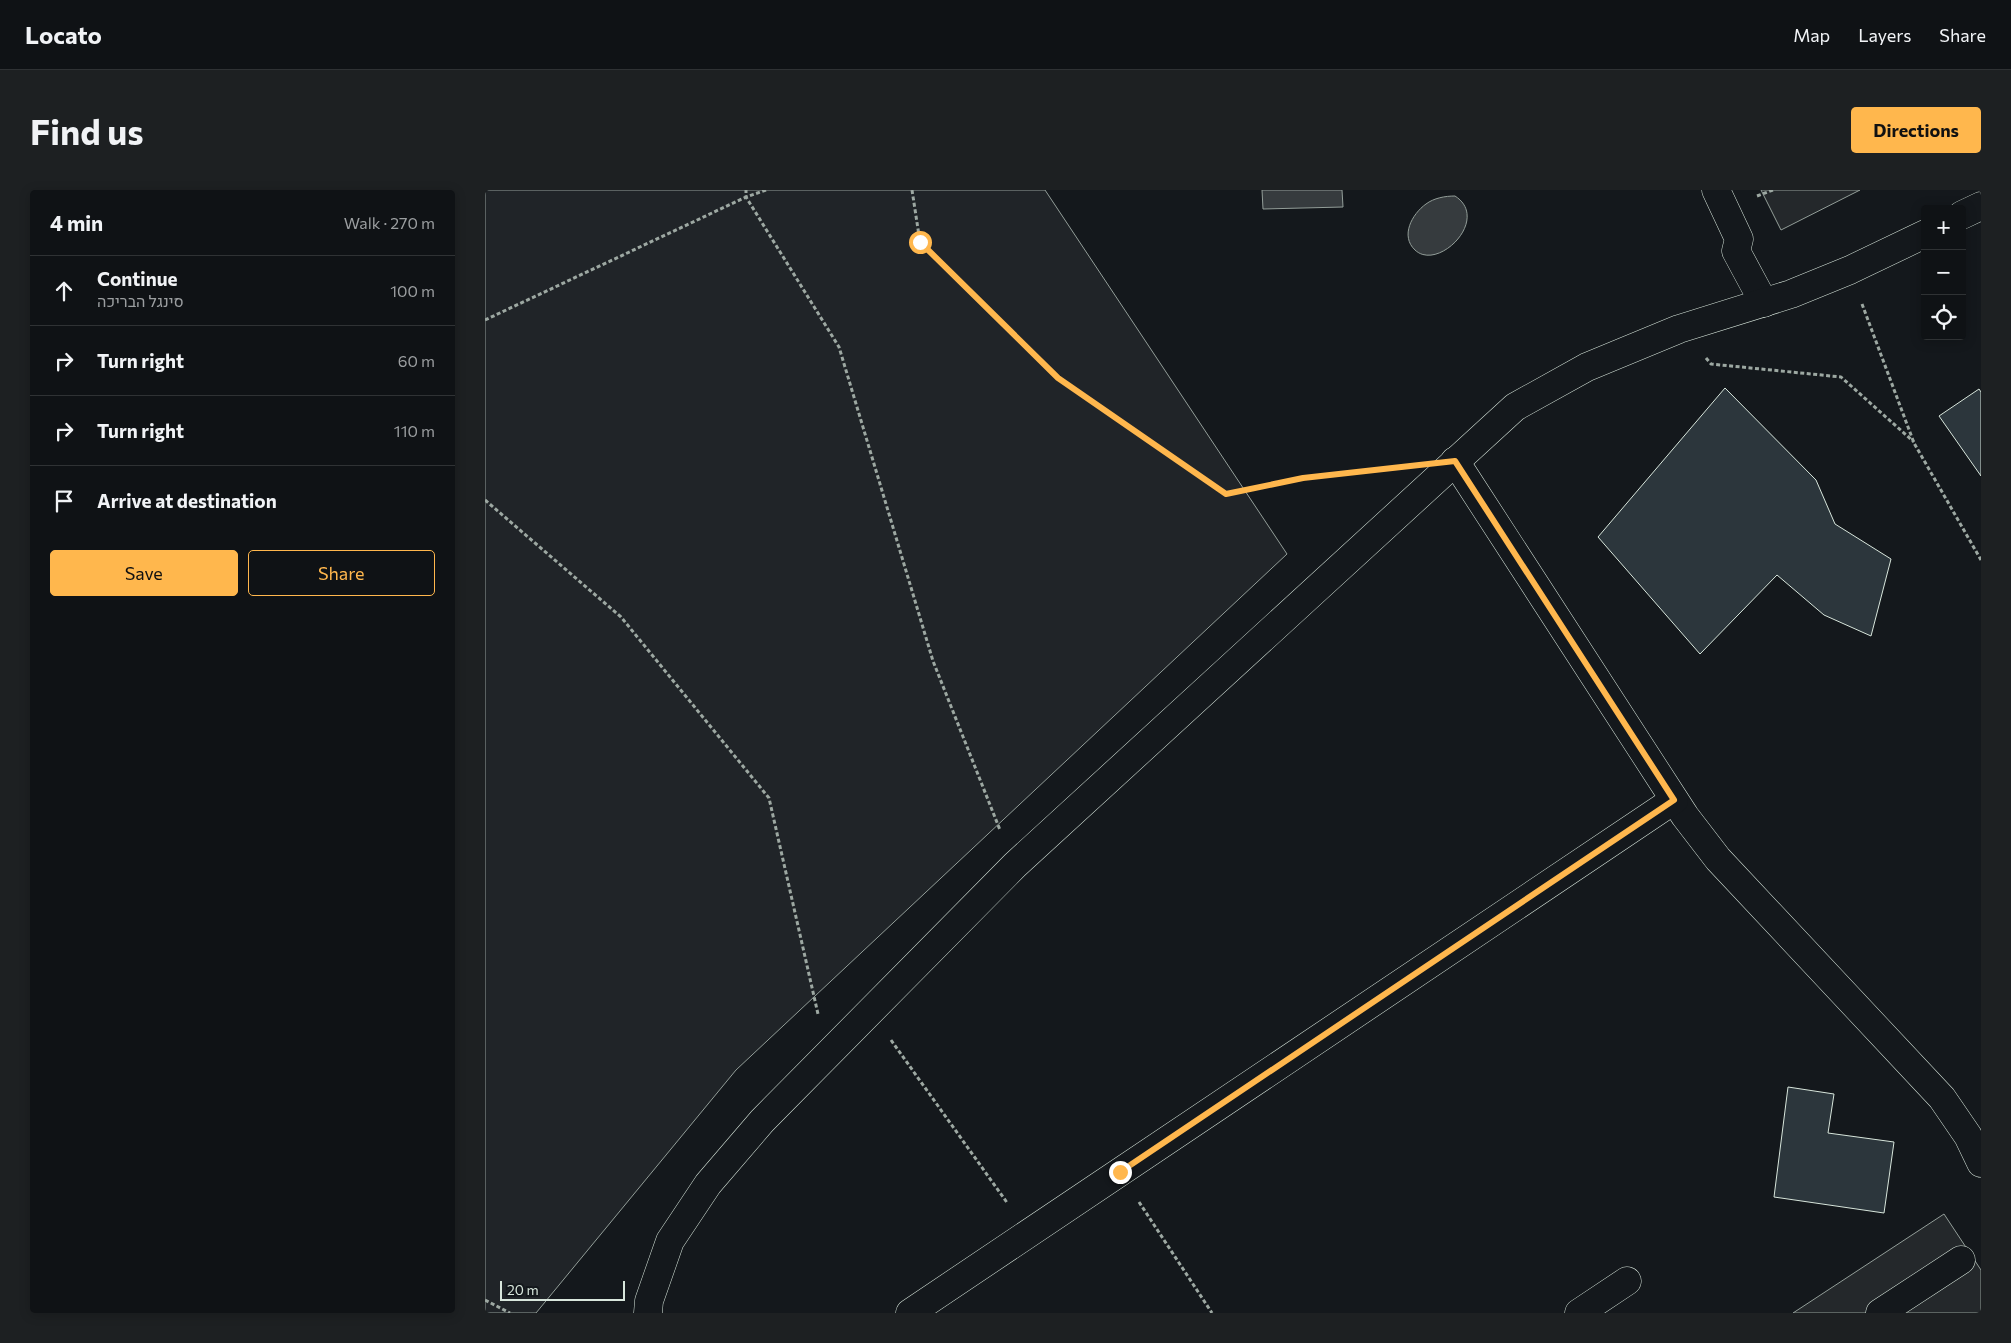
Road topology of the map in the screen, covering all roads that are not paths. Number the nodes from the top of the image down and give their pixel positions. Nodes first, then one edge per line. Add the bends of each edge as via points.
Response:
1 (1716, 190) edge
2 (1981, 206) edge
3 (1966, 213) edge
4 (1921, 236) edge
5 (1764, 303) junction
6 (1455, 461) junction
7 (1674, 800) junction
8 (1981, 1163) edge
9 (1961, 1260) dead end
10 (1627, 1281) dead end
11 (648, 1313) edge
12 (910, 1313) edge
13 (1579, 1313) edge
14 (1879, 1313) edge

1 - 5 street via 1739,239 1735,251
2 - 3 street
4 - 5 street via 1850,270
5 - 6 street via 1679,329 1587,368 1515,407
6 - 7 street
6 - 11 street via 1015,865 761,1121 708,1184 670,1241 649,1300
7 - 8 street via 1718,859 1942,1098 1968,1136
7 - 12 street
9 - 14 street
10 - 13 street

